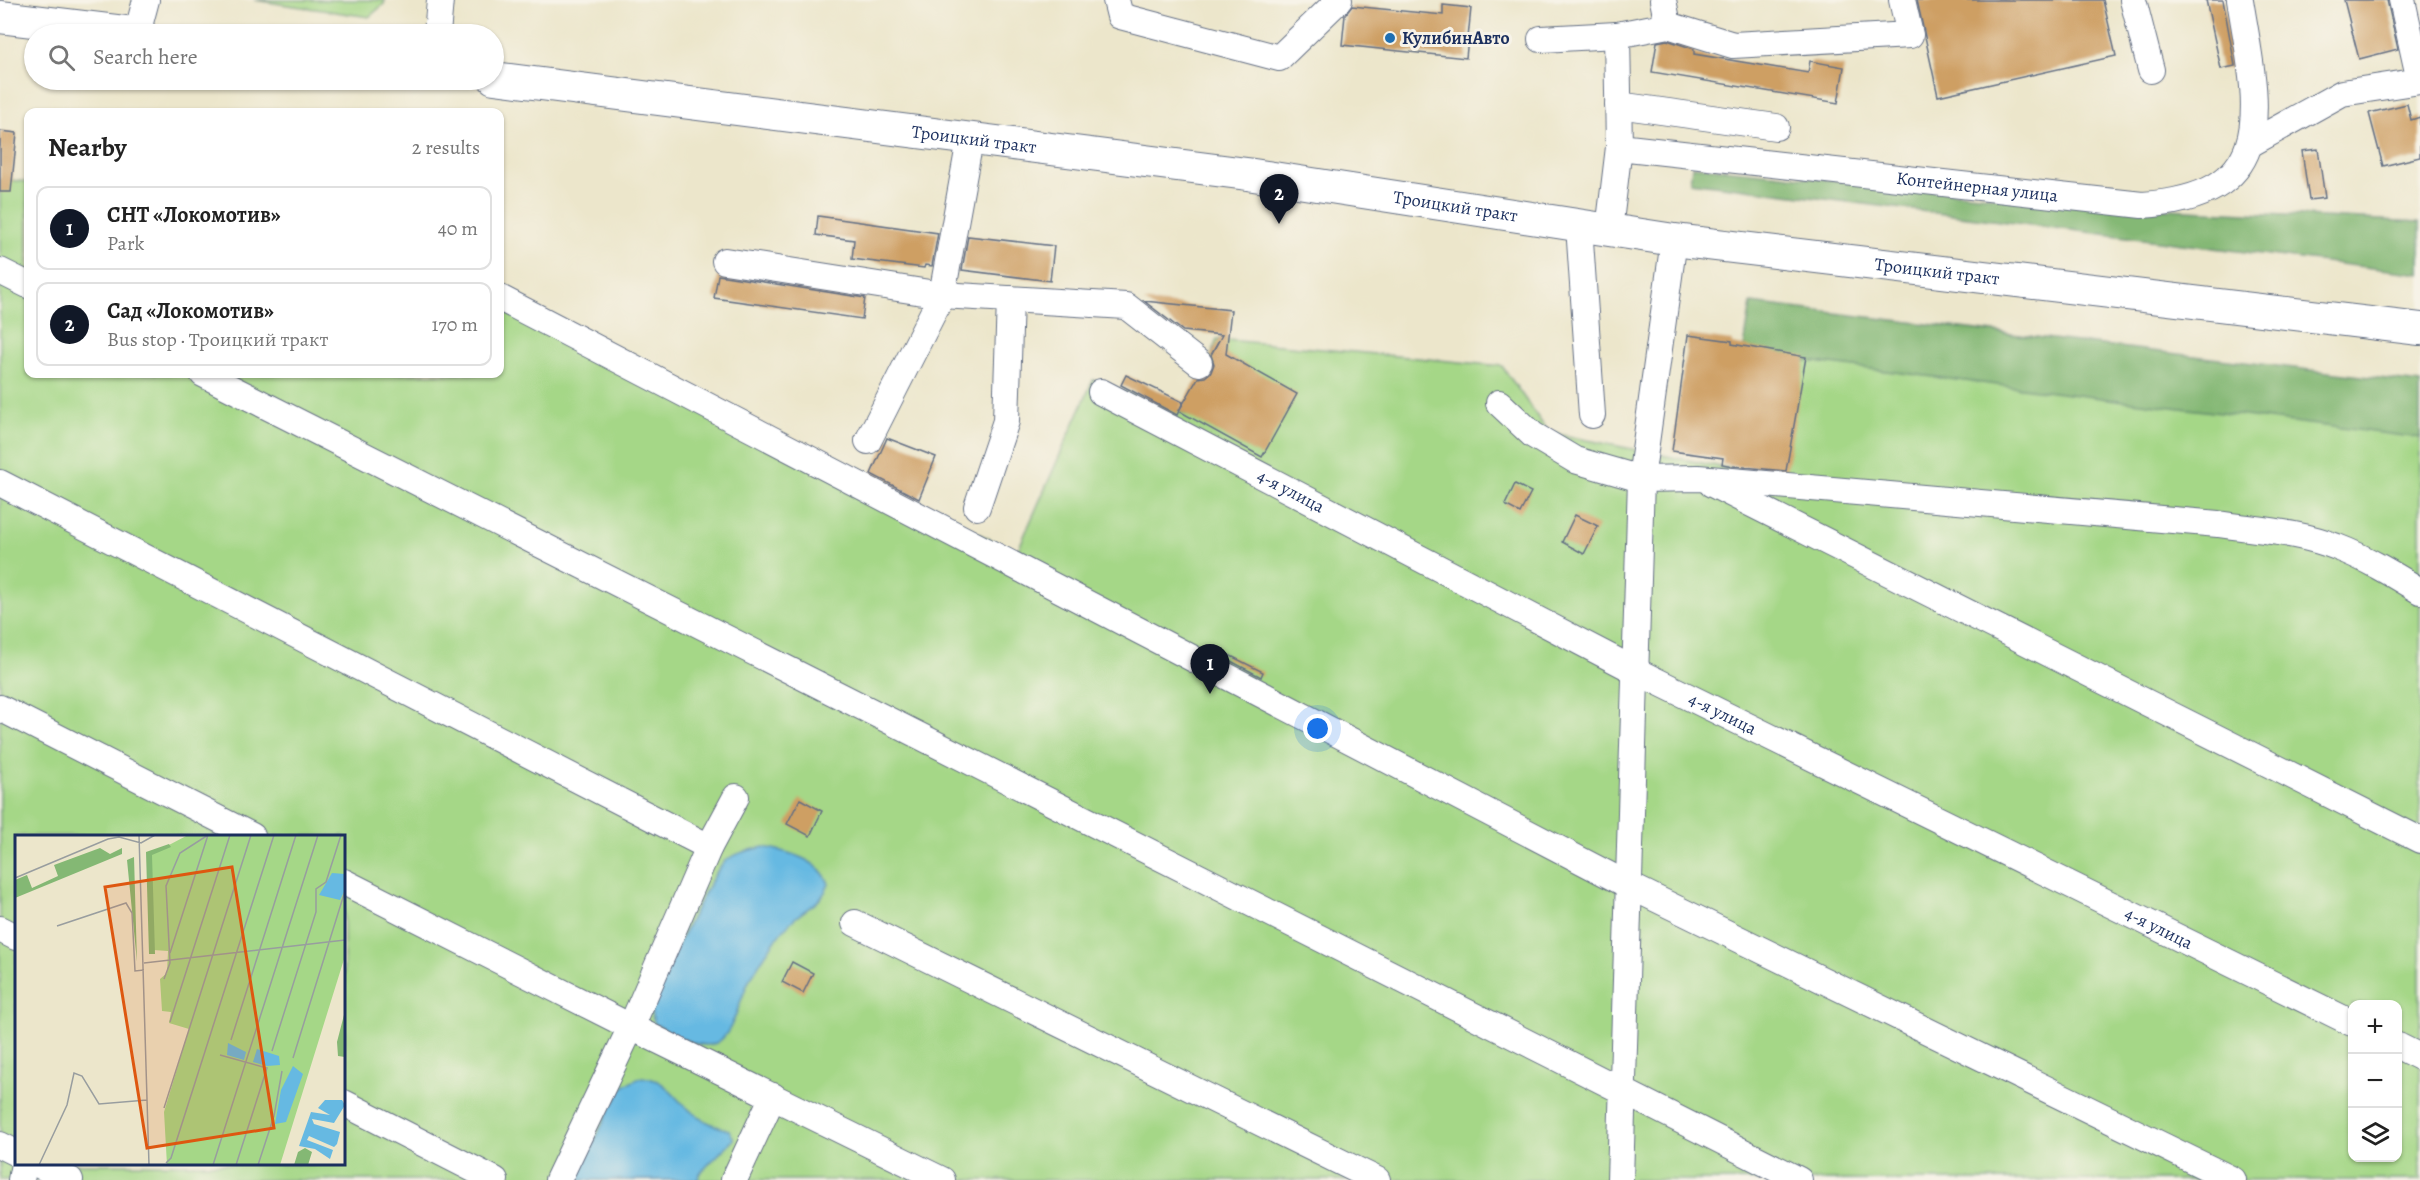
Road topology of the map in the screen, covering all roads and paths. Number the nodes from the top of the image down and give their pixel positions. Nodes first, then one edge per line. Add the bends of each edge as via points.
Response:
1 (146, 0) edge
2 (440, 0) edge
3 (1116, 0) edge
4 (1340, 0) edge
5 (1663, 0) edge
6 (1902, 0) edge
7 (2133, 0) edge
8 (2240, 0) edge
9 (2402, 0) edge
10 (0, 17) edge
11 (57, 24) edge
12 (141, 24) edge
13 (438, 24) edge
14 (1668, 26) junction
15 (1617, 35) junction
16 (1541, 39) dead end
17 (2151, 70) dead end
18 (504, 79) edge
19 (1618, 105) junction
20 (1776, 127) dead end
21 (970, 140) junction
22 (2250, 144) junction
23 (1619, 147) junction
24 (1594, 228) junction
25 (1674, 240) junction
26 (725, 261) dead end
27 (0, 271) edge
28 (24, 283) edge
29 (942, 295) junction
30 (1010, 299) junction
31 (504, 300) edge
32 (2420, 329) edge
33 (1199, 363) dead end
34 (211, 378) edge
35 (1101, 392) dead end
36 (1499, 403) dead end
37 (1592, 415) dead end
38 (868, 441) dead end
39 (1698, 478) junction
40 (1641, 479) junction
41 (0, 483) edge
42 (977, 507) dead end
43 (2420, 591) edge
44 (1636, 671) junction
45 (0, 708) edge
46 (736, 798) dead end
47 (248, 835) edge
48 (2420, 840) edge
49 (709, 847) junction
50 (345, 883) edge
51 (1630, 886) junction
52 (855, 923) dead end
53 (0, 929) edge
54 (15, 937) edge
55 (2348, 1021) edge
56 (631, 1027) junction
57 (2402, 1048) edge
58 (2420, 1057) edge
59 (1623, 1092) junction
60 (773, 1096) junction
61 (345, 1104) edge
62 (0, 1145) edge
63 (15, 1152) edge
64 (24, 1165) edge
65 (39, 1165) edge
66 (21, 1180) edge
67 (70, 1180) edge
68 (495, 1180) edge
69 (558, 1180) edge
70 (734, 1180) edge
71 (942, 1180) edge
72 (1377, 1180) edge
73 (1620, 1180) edge
74 (1799, 1180) edge
75 (2233, 1180) edge

1 - 12 street
2 - 13 street
3 - 4 street via 1120,16 1280,58
5 - 14 street
6 - 14 street via 1910,35 1732,45
7 - 17 street
8 - 22 street, Контейнерная улица via 2255,93
9 - 22 street via 2420,81 2342,93
10 - 11 main road
14 - 15 street
15 - 16 street
15 - 19 street
18 - 21 main road, Троицкий тракт
19 - 20 street
19 - 23 street
21 - 24 main road, Троицкий тракт via 1247,174
21 - 29 street
22 - 23 street, Контейнерная улица via 2241,164 2222,182 2173,203 2142,205
23 - 24 street
24 - 25 main road, Троицкий тракт
24 - 37 street
25 - 32 main road, Троицкий тракт
25 - 40 street
26 - 29 street
27 - 28 street
29 - 30 street
29 - 38 street
30 - 33 street via 1126,306
30 - 42 street via 1006,422
31 - 51 street
34 - 59 street
35 - 44 street, 4-я улица
36 - 40 street via 1533,435 1575,460
39 - 40 street
39 - 43 street via 2218,524 2290,534 2337,546
39 - 48 street
40 - 44 street
41 - 49 street
44 - 51 street
44 - 55 street, 4-я улица
45 - 47 street
46 - 49 street
49 - 56 street
50 - 56 street
51 - 59 street
51 - 75 street
52 - 72 street
53 - 54 street
56 - 60 street
56 - 69 street
57 - 58 street
59 - 73 street
59 - 74 street
60 - 70 street
60 - 71 street
61 - 68 street
62 - 63 street
64 - 66 street
65 - 67 street

